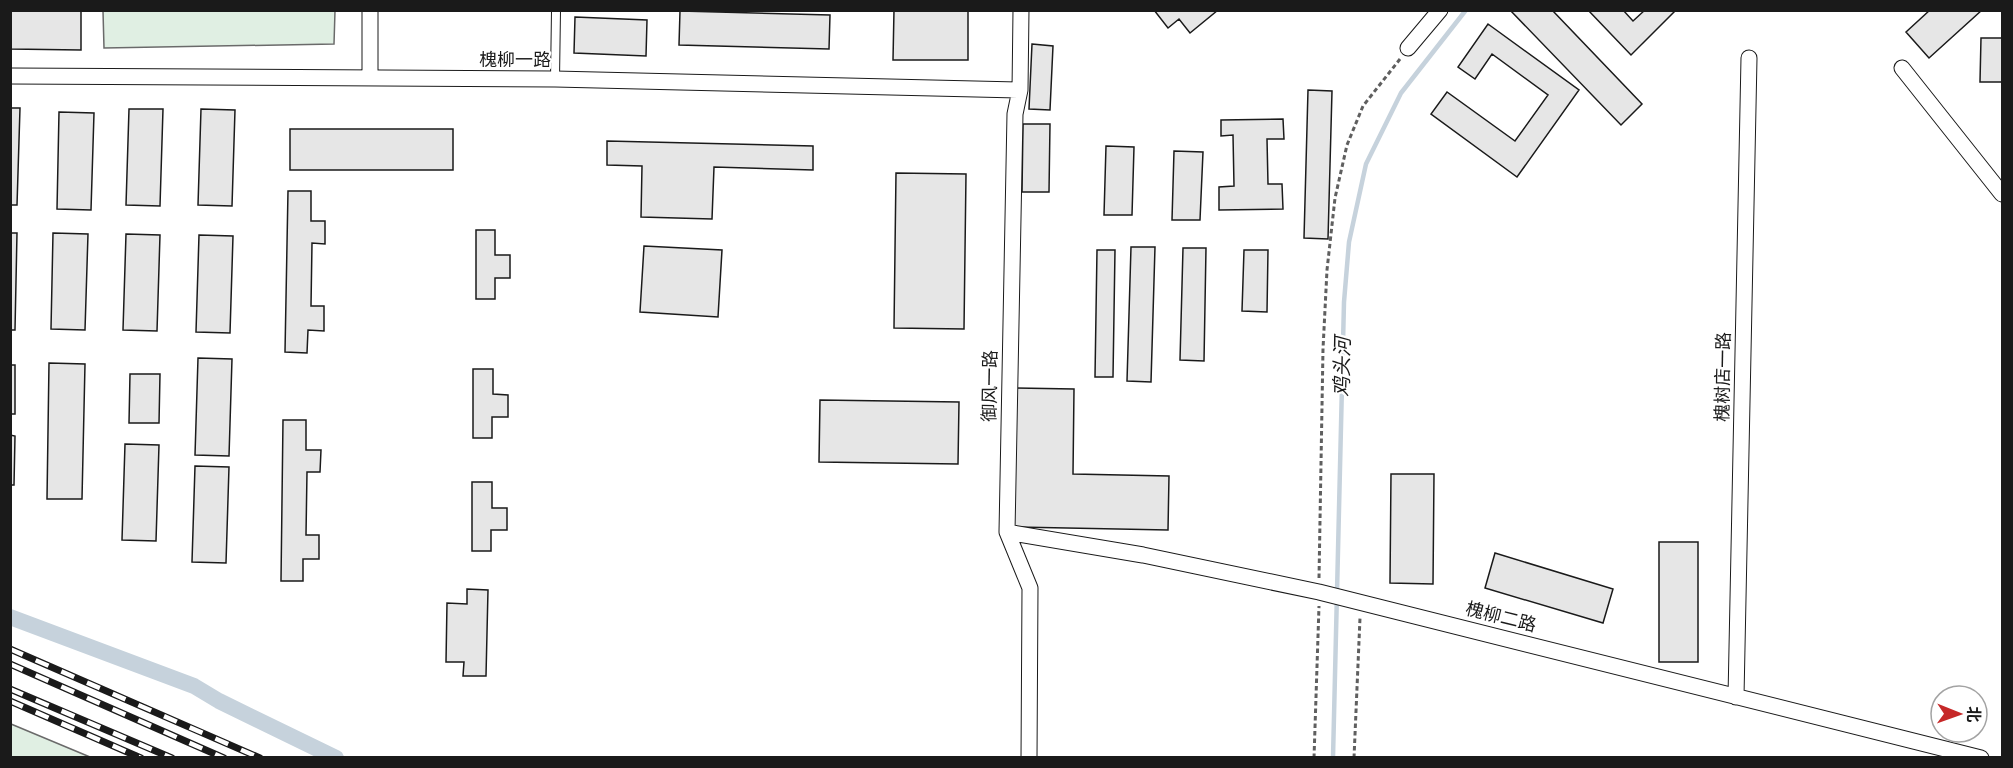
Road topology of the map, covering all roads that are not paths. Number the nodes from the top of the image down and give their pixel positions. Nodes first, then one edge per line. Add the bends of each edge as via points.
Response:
1 (370, 10) edge
2 (556, 10) edge
3 (1021, 10) edge
4 (1440, 10) edge
5 (1408, 48) road end
6 (1749, 58) dead end
7 (1902, 68) dead end
8 (10, 76) edge
9 (370, 78) junction
10 (555, 79) junction
11 (1020, 90) junction
12 (2002, 194) edge
13 (1007, 532) junction
14 (1736, 697) junction
15 (1029, 758) edge
16 (1981, 758) edge

1 - 9 street
2 - 10 lane
3 - 11 street, 御风一路
4 - 5 street
6 - 14 street, 槐树店一路
7 - 12 street
8 - 9 street, 槐柳一路
9 - 10 street, 槐柳一路
10 - 11 street, 槐柳一路
11 - 13 street, 御风一路 via 1015,114
13 - 14 street, 槐柳二路 via 1143,555 1319,592
13 - 15 street, 御风一路 via 1030,588
14 - 16 street, 槐柳二路

